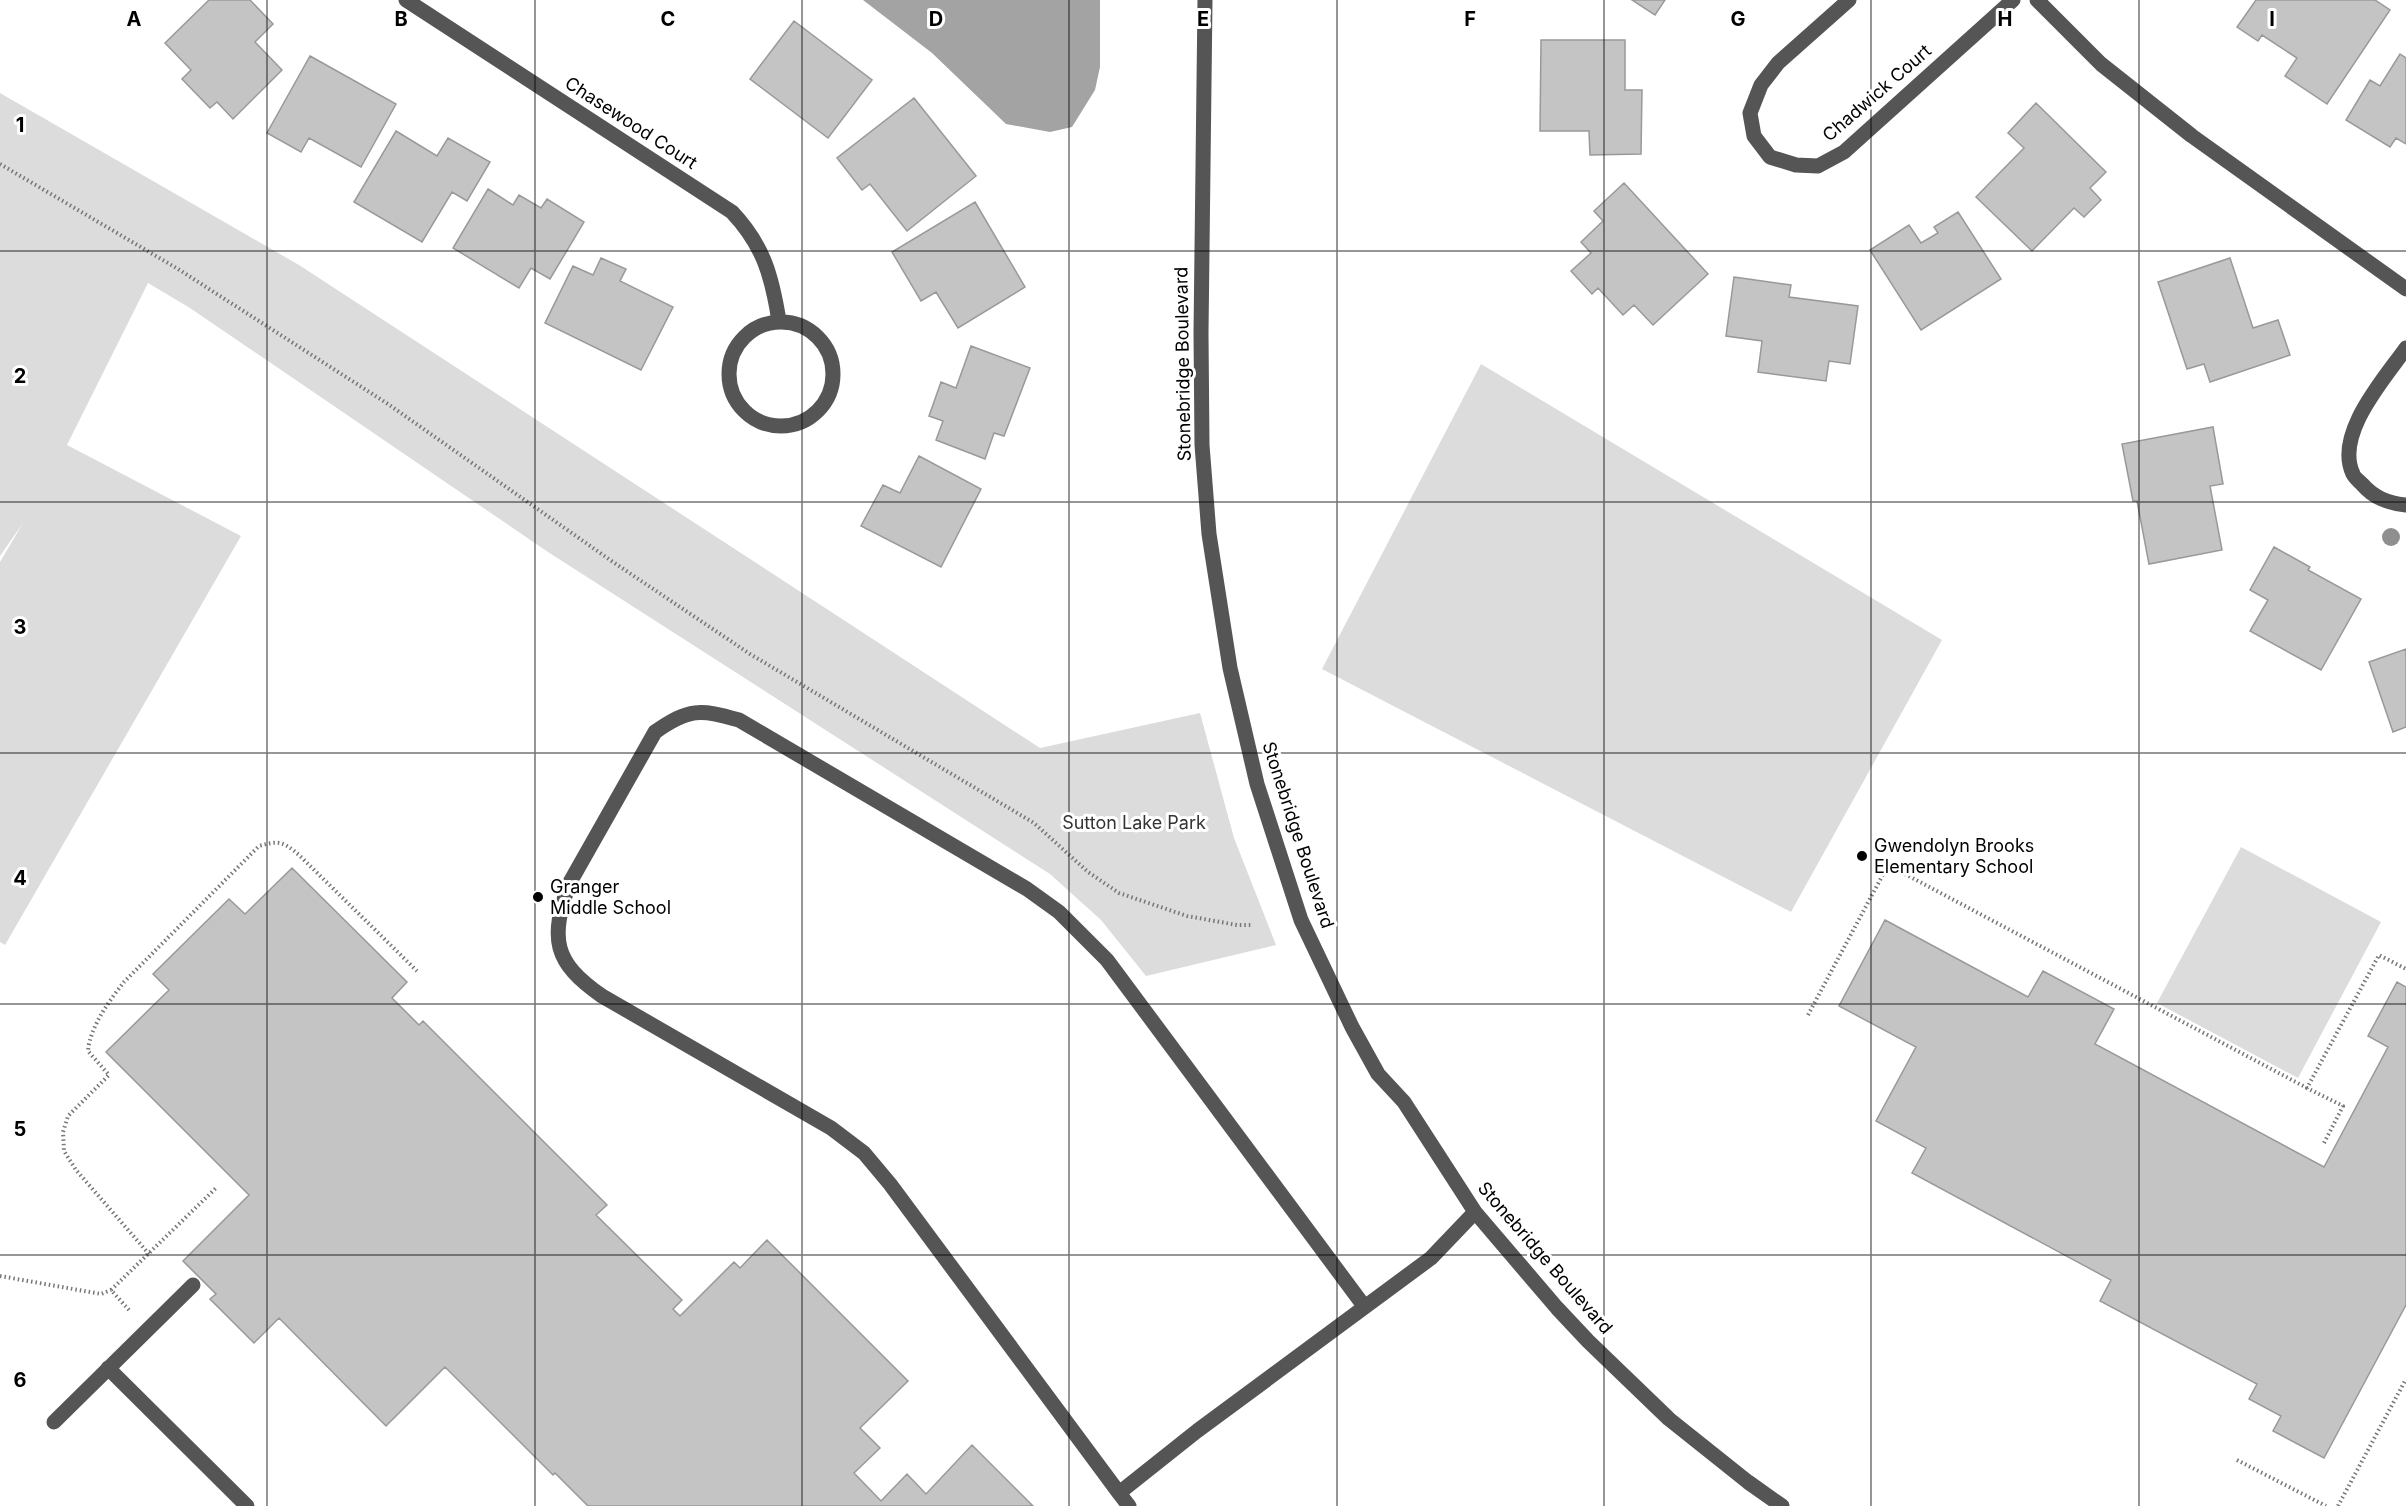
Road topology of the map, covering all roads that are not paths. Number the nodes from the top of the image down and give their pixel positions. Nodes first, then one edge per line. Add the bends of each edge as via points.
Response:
1 (406, 0) edge
2 (1205, 0) edge
3 (1849, 0) edge
4 (2013, 0) edge
5 (2037, 0) edge
6 (2406, 289) edge
7 (779, 321) junction
8 (2406, 348) edge
9 (2406, 505) edge
10 (1475, 1212) junction
11 (194, 1285) dead end
12 (1364, 1306) junction
13 (108, 1368) junction
14 (54, 1422) dead end
15 (1119, 1493) junction
16 (247, 1506) edge
17 (1129, 1506) edge
18 (1782, 1506) edge

1 - 7 street, Chasewood Court via 732,212 762,254 772,281
2 - 10 street, Stonebridge Boulevard via 1202,445 1209,534 1230,668 1257,784 1302,920 1326,975 1378,1074 1404,1102
3 - 4 street, Chadwick Court via 1778,63 1761,85 1750,113 1754,136 1770,157 1796,165 1818,166 1844,152
5 - 6 street via 2101,64 2192,136
7 - 7 street via 764,324 740,342 728,373 731,390 750,417 768,426 783,427 800,424 817,414 834,381 833,361 823,342 811,330
8 - 9 street via 2365,407 2349,450 2353,474 2367,490 2386,502
10 - 12 street via 1431,1258
10 - 18 street, Stonebridge Boulevard via 1588,1341 1670,1419
11 - 13 street
12 - 15 street
12 - 15 street via 1107,960 1059,912 994,868 739,720 710,712 688,713 655,732 569,884 557,934 569,969 602,996 831,1128 864,1153
13 - 14 street
13 - 16 street
15 - 17 street

